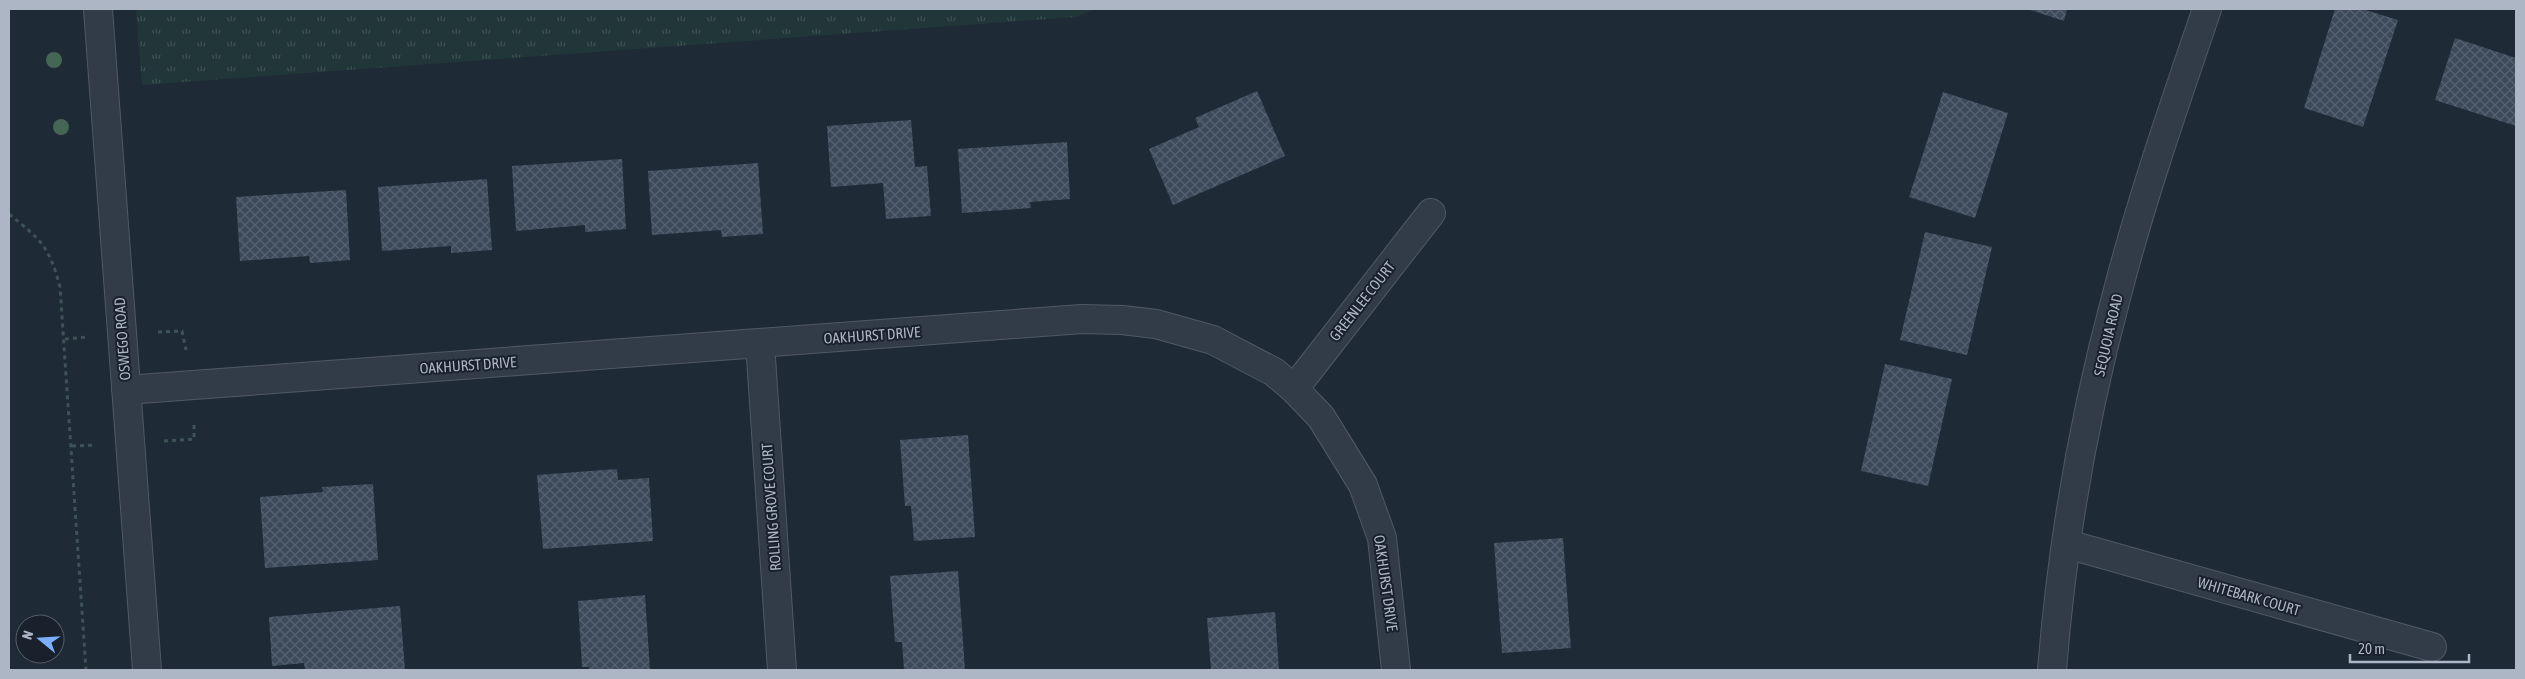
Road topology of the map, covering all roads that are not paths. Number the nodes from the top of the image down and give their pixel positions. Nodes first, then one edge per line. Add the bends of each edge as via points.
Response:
1 (98, 9) edge
2 (2207, 9) edge
3 (1431, 214) dead end
4 (760, 343) junction
5 (1294, 388) junction
6 (126, 390) junction
7 (2067, 544) junction
8 (2432, 648) dead end
9 (147, 670) edge
10 (782, 670) edge
11 (1396, 670) edge
12 (2052, 670) edge

1 - 6 street, OSWEGO ROAD
2 - 7 street, SEQUOIA ROAD via 2146,190 2116,295 2081,449
3 - 5 street, GREENLEE COURT
4 - 5 street, OAKHURST DRIVE via 1082,319 1122,320 1156,324 1213,340 1274,372
4 - 6 street, OAKHURST DRIVE
4 - 10 street, ROLLING GROVE COURT
5 - 11 street, OAKHURST DRIVE via 1321,417 1363,485 1382,538
6 - 9 street, OSWEGO ROAD
7 - 8 street, WHITEBARK COURT
7 - 12 street, SEQUOIA ROAD

